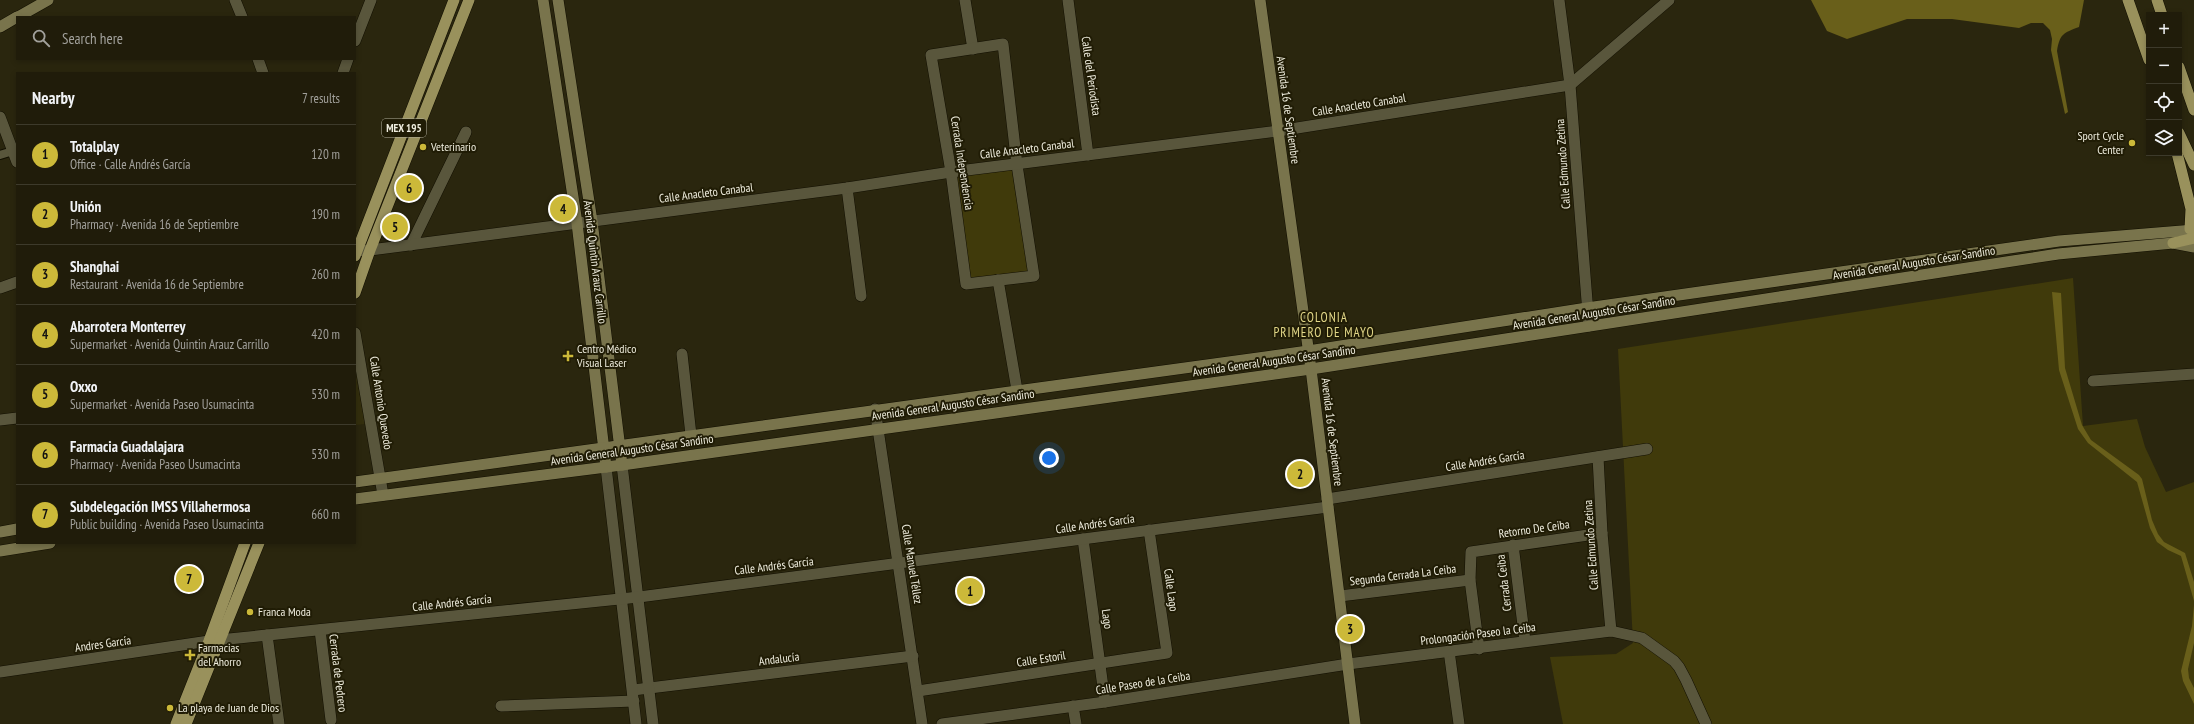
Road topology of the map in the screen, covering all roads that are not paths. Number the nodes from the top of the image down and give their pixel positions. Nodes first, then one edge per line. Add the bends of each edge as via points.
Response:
1 (235, 0) edge
2 (371, 0) edge
3 (454, 0) edge
4 (469, 0) edge
5 (543, 0) edge
6 (558, 0) edge
7 (965, 0) edge
8 (1068, 0) edge
9 (1260, 0) edge
10 (1559, 0) edge
11 (1669, 0) edge
12 (2128, 0) edge
13 (2157, 0) edge
14 (44, 1) edge
15 (2161, 12) edge
16 (19, 16) edge
17 (242, 16) edge
18 (16, 18) edge
19 (0, 27) edge
20 (356, 39) edge
21 (973, 49) junction
22 (2146, 51) edge
23 (258, 60) edge
24 (348, 60) edge
25 (263, 72) edge
26 (343, 72) edge
27 (2182, 76) edge
28 (1570, 85) junction
29 (2194, 110) edge
30 (0, 117) edge
31 (1278, 131) junction
32 (466, 132) dead end
33 (2182, 139) edge
34 (13, 151) junction
35 (0, 155) edge
36 (1088, 155) junction
37 (2178, 156) edge
38 (16, 159) edge
39 (1017, 165) junction
40 (2194, 165) edge
41 (950, 172) junction
42 (847, 188) junction
43 (592, 221) junction
44 (577, 223) junction
45 (2193, 232) edge
46 (2173, 243) junction
47 (411, 245) junction
48 (2194, 247) edge
49 (370, 250) junction
50 (356, 254) edge
51 (998, 280) junction
52 (16, 282) edge
53 (0, 288) edge
54 (356, 290) edge
55 (860, 296) dead end
56 (1586, 308) junction
57 (1589, 326) junction
58 (356, 339) edge
59 (1308, 351) junction
60 (682, 354) dead end
61 (1311, 369) junction
62 (2194, 374) edge
63 (2093, 381) dead end
64 (1017, 390) junction
65 (875, 409) junction
66 (16, 418) edge
67 (0, 420) edge
68 (878, 428) junction
69 (691, 435) junction
70 (620, 444) junction
71 (604, 446) junction
72 (1647, 449) dead end
73 (1598, 457) junction
74 (622, 465) junction
75 (606, 467) junction
76 (380, 478) junction
77 (356, 482) edge
78 (383, 495) junction
79 (356, 499) edge
80 (1328, 503) junction
81 (16, 529) edge
82 (1149, 530) junction
83 (0, 532) edge
84 (1602, 533) junction
85 (1083, 539) junction
86 (44, 544) edge
87 (245, 544) edge
88 (259, 544) edge
89 (1513, 546) junction
90 (0, 551) edge
91 (899, 563) junction
92 (1470, 580) junction
93 (1340, 596) junction
94 (639, 597) junction
95 (622, 599) junction
96 (320, 630) junction
97 (1611, 631) junction
98 (267, 636) junction
99 (221, 640) junction
100 (1525, 641) junction
101 (209, 642) junction
102 (1479, 649) junction
103 (1449, 651) junction
104 (1167, 653) joint
105 (913, 656) junction
106 (1100, 663) junction
107 (1348, 664) junction
108 (0, 672) edge
109 (649, 688) junction
110 (633, 690) junction
111 (918, 691) junction
112 (634, 701) junction
113 (1105, 702) junction
114 (501, 706) dead end
115 (1073, 706) junction
116 (1007, 719) edge
117 (331, 720) dead end
118 (176, 724) edge
119 (186, 724) edge
120 (279, 724) edge
121 (636, 724) edge
122 (654, 724) edge
123 (922, 724) edge
124 (942, 724) edge
125 (1076, 724) edge
126 (1355, 724) edge
127 (1459, 724) edge
128 (1706, 724) edge

1 - 17 street
2 - 20 street
3 - 50 main road, MEX 195
4 - 49 main road, MEX 195
5 - 44 main road, Avenida Quintin Arauz Carrillo
6 - 43 main road, Avenida Quintin Arauz Carrillo
7 - 21 street
8 - 36 street, Calle del Periodista
9 - 31 main road, Avenida 16 de Septiembre
10 - 28 street, Calle Edmundo Zetina
11 - 28 street
12 - 22 main road
13 - 15 main road
14 - 16 main road
18 - 19 main road
21 - 39 street via 1003,44
21 - 41 street, Cerrada Independencia via 931,55
23 - 25 street
24 - 26 street
27 - 29 main road
28 - 31 street, Calle Anacleto Canabal
28 - 56 street, Calle Edmundo Zetina
30 - 34 street
31 - 36 street, Calle Anacleto Canabal
31 - 59 main road, Avenida 16 de Septiembre
32 - 47 street
33 - 40 main road
34 - 35 street
34 - 38 street
36 - 39 street, Calle Anacleto Canabal
37 - 45 main road via 2191,209
39 - 41 street, Calle Anacleto Canabal
39 - 51 street via 1034,276
41 - 42 street, Calle Anacleto Canabal
41 - 51 street, Cerrada Independencia via 966,284
42 - 43 street, Calle Anacleto Canabal
42 - 55 street
43 - 44 street, Calle Anacleto Canabal
43 - 70 main road, Avenida Quintin Arauz Carrillo
44 - 47 street, Calle Anacleto Canabal
44 - 71 main road, Avenida Quintin Arauz Carrillo
45 - 46 main road
45 - 56 main road, Avenida General Augusto César Sandino via 2059,241
46 - 48 main road, Avenida General Augusto César Sandino
46 - 57 main road, Avenida General Augusto César Sandino via 2058,254
47 - 49 street, Calle Anacleto Canabal
49 - 50 street, Calle Anacleto Canabal
49 - 54 main road, MEX 195
51 - 64 street
52 - 53 street
56 - 57 street, Calle Edmundo Zetina
56 - 59 main road, Avenida General Augusto César Sandino
57 - 61 main road, Avenida General Augusto César Sandino
58 - 76 street, Calle Antonio Quevedo
59 - 61 main road, Avenida 16 de Septiembre
59 - 64 main road, Avenida General Augusto César Sandino
60 - 69 street
61 - 68 main road, Avenida General Augusto César Sandino
61 - 80 main road, Avenida 16 de Septiembre
62 - 63 street
64 - 65 main road, Avenida General Augusto César Sandino
65 - 68 street, Calle Manuel Téllez
65 - 69 main road, Avenida General Augusto César Sandino
66 - 67 street
68 - 74 main road, Avenida General Augusto César Sandino
68 - 91 street, Calle Manuel Téllez
69 - 70 main road, Avenida General Augusto César Sandino
70 - 71 main road, Avenida General Augusto César Sandino
70 - 74 main road, Avenida Quintin Arauz Carrillo
71 - 75 main road, Avenida Quintin Arauz Carrillo
71 - 76 main road, Avenida General Augusto César Sandino
72 - 73 street, Calle Andrés García
73 - 80 street, Calle Andrés García
73 - 84 street, Calle Edmundo Zetina
74 - 75 main road, Avenida General Augusto César Sandino
74 - 94 street
75 - 78 main road, Avenida General Augusto César Sandino
75 - 95 street, Avenida Quintin Arauz Carrillo
76 - 77 main road, Avenida General Augusto César Sandino
76 - 78 street, Calle Antonio Quevedo
78 - 79 main road, Avenida General Augusto César Sandino
80 - 82 street, Calle Andrés García
80 - 93 main road, Avenida 16 de Septiembre
81 - 83 main road
82 - 85 street, Calle Andrés García
82 - 104 street, Calle Lago
84 - 89 street, Retorno De Ceiba
84 - 97 street, Calle Edmundo Zetina
85 - 91 street, Calle Andrés García
85 - 106 street, Lago
86 - 90 main road
87 - 101 main road
88 - 99 main road
89 - 92 street, Retorno De Ceiba via 1471,552
89 - 100 street, Cerrada Ceiba
91 - 94 street, Calle Andrés García
91 - 105 street, Calle Manuel Téllez
92 - 93 street, Segunda Cerrada La Ceiba
92 - 102 street
93 - 107 main road, Avenida 16 de Septiembre
94 - 95 street, Calle Andrés García
94 - 109 street
95 - 96 street, Calle Andrés García
95 - 110 street, Avenida Quintin Arauz Carrillo
96 - 98 street, Calle Andrés García
96 - 117 street, Cerrada de Pedrero
97 - 100 street, Prolongación Paseo la Ceiba
97 - 128 street, Prolongación Paseo la Ceiba via 1642,638 1674,661 1686,680
98 - 99 street, Calle Andrés García
98 - 120 street
99 - 101 street, Andres García
99 - 119 main road
100 - 102 street, Prolongación Paseo la Ceiba
101 - 108 street, Andres García
101 - 118 main road
102 - 103 street, Prolongación Paseo la Ceiba
103 - 107 street, Prolongación Paseo la Ceiba
103 - 127 street
104 - 106 street, Calle Estoril
105 - 109 street, Andalucía
105 - 111 street, Calle Manuel Téllez
106 - 111 street, Calle Estoril
106 - 113 street, Lago
107 - 113 street, Calle Paseo de la Ceiba
107 - 126 main road, Avenida 16 de Septiembre
109 - 110 street, Andalucía
109 - 122 street
110 - 112 street, Avenida Quintin Arauz Carrillo
111 - 123 street, Calle Manuel Téllez
112 - 114 street
112 - 121 street, Avenida Quintin Arauz Carrillo
113 - 115 street, Calle Paseo de la Ceiba
115 - 116 street, Calle Paseo de la Ceiba
115 - 125 street
116 - 124 street, Calle Paseo de la Ceiba

